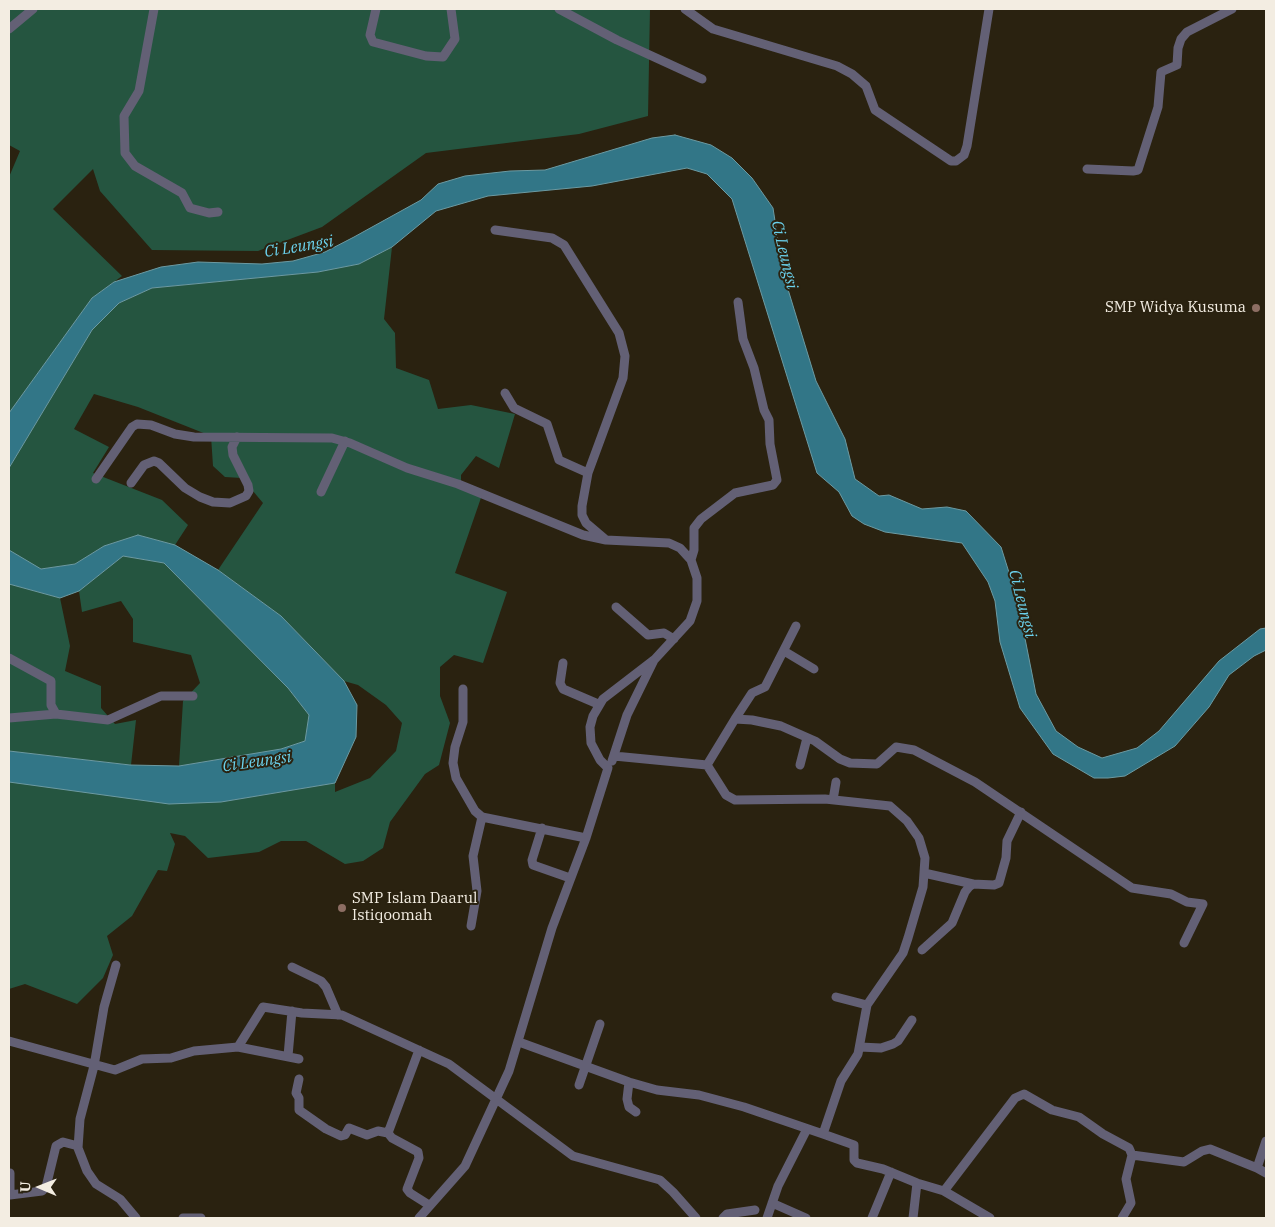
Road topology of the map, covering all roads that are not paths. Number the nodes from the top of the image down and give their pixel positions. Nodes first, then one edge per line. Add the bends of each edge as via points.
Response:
1 (33, 9) edge
2 (154, 9) edge
3 (376, 9) edge
4 (451, 9) edge
5 (560, 9) edge
6 (685, 9) edge
7 (989, 9) edge
8 (1232, 9) edge
9 (9, 29) edge
10 (702, 79) dead end
11 (1087, 169) dead end
12 (218, 212) dead end
13 (495, 230) dead end
14 (738, 302) dead end
15 (505, 393) dead end
16 (237, 437) junction
17 (344, 441) junction
18 (588, 473) junction
19 (96, 480) dead end
20 (131, 483) dead end
21 (321, 492) dead end
22 (606, 540) junction
23 (691, 560) junction
24 (616, 607) dead end
25 (796, 626) dead end
26 (674, 639) junction
27 (784, 651) junction
28 (9, 658) edge
29 (655, 660) junction
30 (563, 663) dead end
31 (814, 669) dead end
32 (463, 689) dead end
33 (193, 696) dead end
34 (598, 704) junction
35 (56, 714) junction
36 (9, 718) edge
37 (735, 719) junction
38 (807, 738) junction
39 (614, 756) junction
40 (707, 765) junction
41 (800, 765) dead end
42 (608, 768) junction
43 (836, 782) dead end
44 (833, 800) junction
45 (1020, 812) junction
46 (482, 816) junction
47 (542, 828) junction
48 (586, 838) junction
49 (924, 873) junction
50 (570, 878) junction
51 (973, 884) junction
52 (471, 926) dead end
53 (1184, 944) dead end
54 (922, 950) dead end
55 (116, 966) dead end
56 (292, 967) dead end
57 (836, 997) dead end
58 (867, 1005) junction
59 (292, 1011) junction
60 (338, 1015) junction
61 (912, 1020) dead end
62 (600, 1024) dead end
63 (9, 1041) edge
64 (519, 1042) junction
65 (238, 1047) junction
66 (860, 1047) junction
67 (419, 1050) junction
68 (288, 1056) junction
69 (299, 1059) dead end
70 (94, 1066) junction
71 (585, 1066) junction
72 (299, 1079) dead end
73 (629, 1082) junction
74 (579, 1085) dead end
75 (495, 1098) junction
76 (636, 1112) dead end
77 (807, 1129) junction
78 (388, 1133) junction
79 (823, 1134) junction
80 (1266, 1142) edge
81 (78, 1146) junction
82 (1132, 1155) junction
83 (1258, 1168) junction
84 (891, 1172) junction
85 (10, 1173) edge
86 (1266, 1173) edge
87 (917, 1183) junction
88 (944, 1191) junction
89 (772, 1203) junction
90 (430, 1205) junction
91 (754, 1210) dead end
92 (136, 1218) edge
93 (183, 1218) edge
94 (202, 1218) edge
95 (419, 1218) edge
96 (696, 1218) edge
97 (723, 1218) edge
98 (767, 1218) edge
99 (806, 1218) edge
100 (872, 1218) edge
101 (913, 1218) edge
102 (990, 1218) edge
103 (1122, 1218) edge

1 - 9 street
2 - 12 street via 139,91 124,116 125,153 135,166 182,193 190,208
3 - 4 street via 370,35 373,42 426,56 443,57 455,39
5 - 10 street via 617,40
6 - 7 street via 713,29 837,66 852,74 866,86 875,110 956,161 964,155 967,146
8 - 11 street via 1187,32 1178,48 1178,63 1161,72 1158,106 1138,170
13 - 18 street via 552,238 564,245 619,333 625,356 623,378
14 - 23 street via 743,339 769,420 777,480 773,485 734,493 701,519 694,528
15 - 18 street via 514,408 546,424 559,460
16 - 17 street via 332,438
16 - 19 street via 189,437 151,424 137,424
16 - 20 street via 232,455 249,491 246,496 230,503 200,497 154,461 144,465
17 - 21 street
17 - 22 street via 392,463 458,484 583,536
18 - 22 street via 582,515 586,523
22 - 23 street via 669,543 680,548
23 - 26 street via 697,578 698,601 690,621
24 - 26 street via 648,635 664,633
25 - 27 street
26 - 29 street
27 - 31 street
27 - 37 street via 766,686 752,693
28 - 35 street via 52,680 52,710
29 - 34 street
29 - 39 street via 627,716
30 - 34 street via 560,683 563,689
32 - 46 street via 463,722 453,763 465,796 474,811
33 - 35 street via 161,696 108,720
34 - 42 street via 592,716 590,735 600,760
35 - 36 street
37 - 38 street via 781,726
37 - 40 street
38 - 41 street
38 - 45 street via 845,762 863,765 877,764 896,747 914,750 976,782
39 - 40 street
39 - 42 street
40 - 44 street via 731,799
42 - 48 street
43 - 44 street
44 - 49 street via 895,809 919,838 925,858
45 - 51 street via 1005,846 1006,858 999,883
45 - 53 street via 1132,888 1171,894 1203,904
46 - 47 street
46 - 52 street via 473,856 477,891
47 - 48 street
47 - 50 street via 533,865
48 - 50 street
49 - 51 street
49 - 58 street via 920,901 903,953
50 - 64 street
51 - 54 street via 965,892 952,922
55 - 70 street via 104,1007
56 - 60 street via 321,981
57 - 58 street
58 - 66 street
59 - 60 street
59 - 65 street via 262,1007
59 - 68 street
60 - 67 street
61 - 66 street via 893,1044 881,1048
62 - 71 street
63 - 70 street
64 - 71 street
64 - 75 street
65 - 68 street
65 - 70 street via 142,1059 115,1070
66 - 79 street via 841,1081
67 - 75 street via 448,1064
67 - 78 street
68 - 69 street
70 - 81 street via 80,1119
71 - 73 street
71 - 74 street
72 - 78 street via 296,1093 299,1110 326,1129 341,1136 349,1128 367,1136 378,1131
73 - 76 street via 628,1104
73 - 77 street via 715,1099
75 - 90 street via 465,1166
75 - 96 street via 574,1156 660,1180
77 - 79 street
77 - 89 street
78 - 90 street via 419,1154 407,1188
79 - 84 street via 854,1145 857,1163
80 - 83 street
81 - 85 street via 63,1142 56,1146 46,1187 42,1191 10,1195
81 - 92 street via 84,1166 96,1184 120,1199
82 - 83 street via 1184,1162 1202,1150 1210,1149
82 - 88 street via 1126,1145 1079,1117 1052,1110 1021,1094 990,1129
82 - 103 street via 1126,1179 1131,1203
83 - 86 street
84 - 87 street
84 - 100 street
87 - 88 street
87 - 101 street
88 - 102 street
89 - 98 street
89 - 99 street
90 - 95 street
91 - 97 street via 727,1214
93 - 94 street

